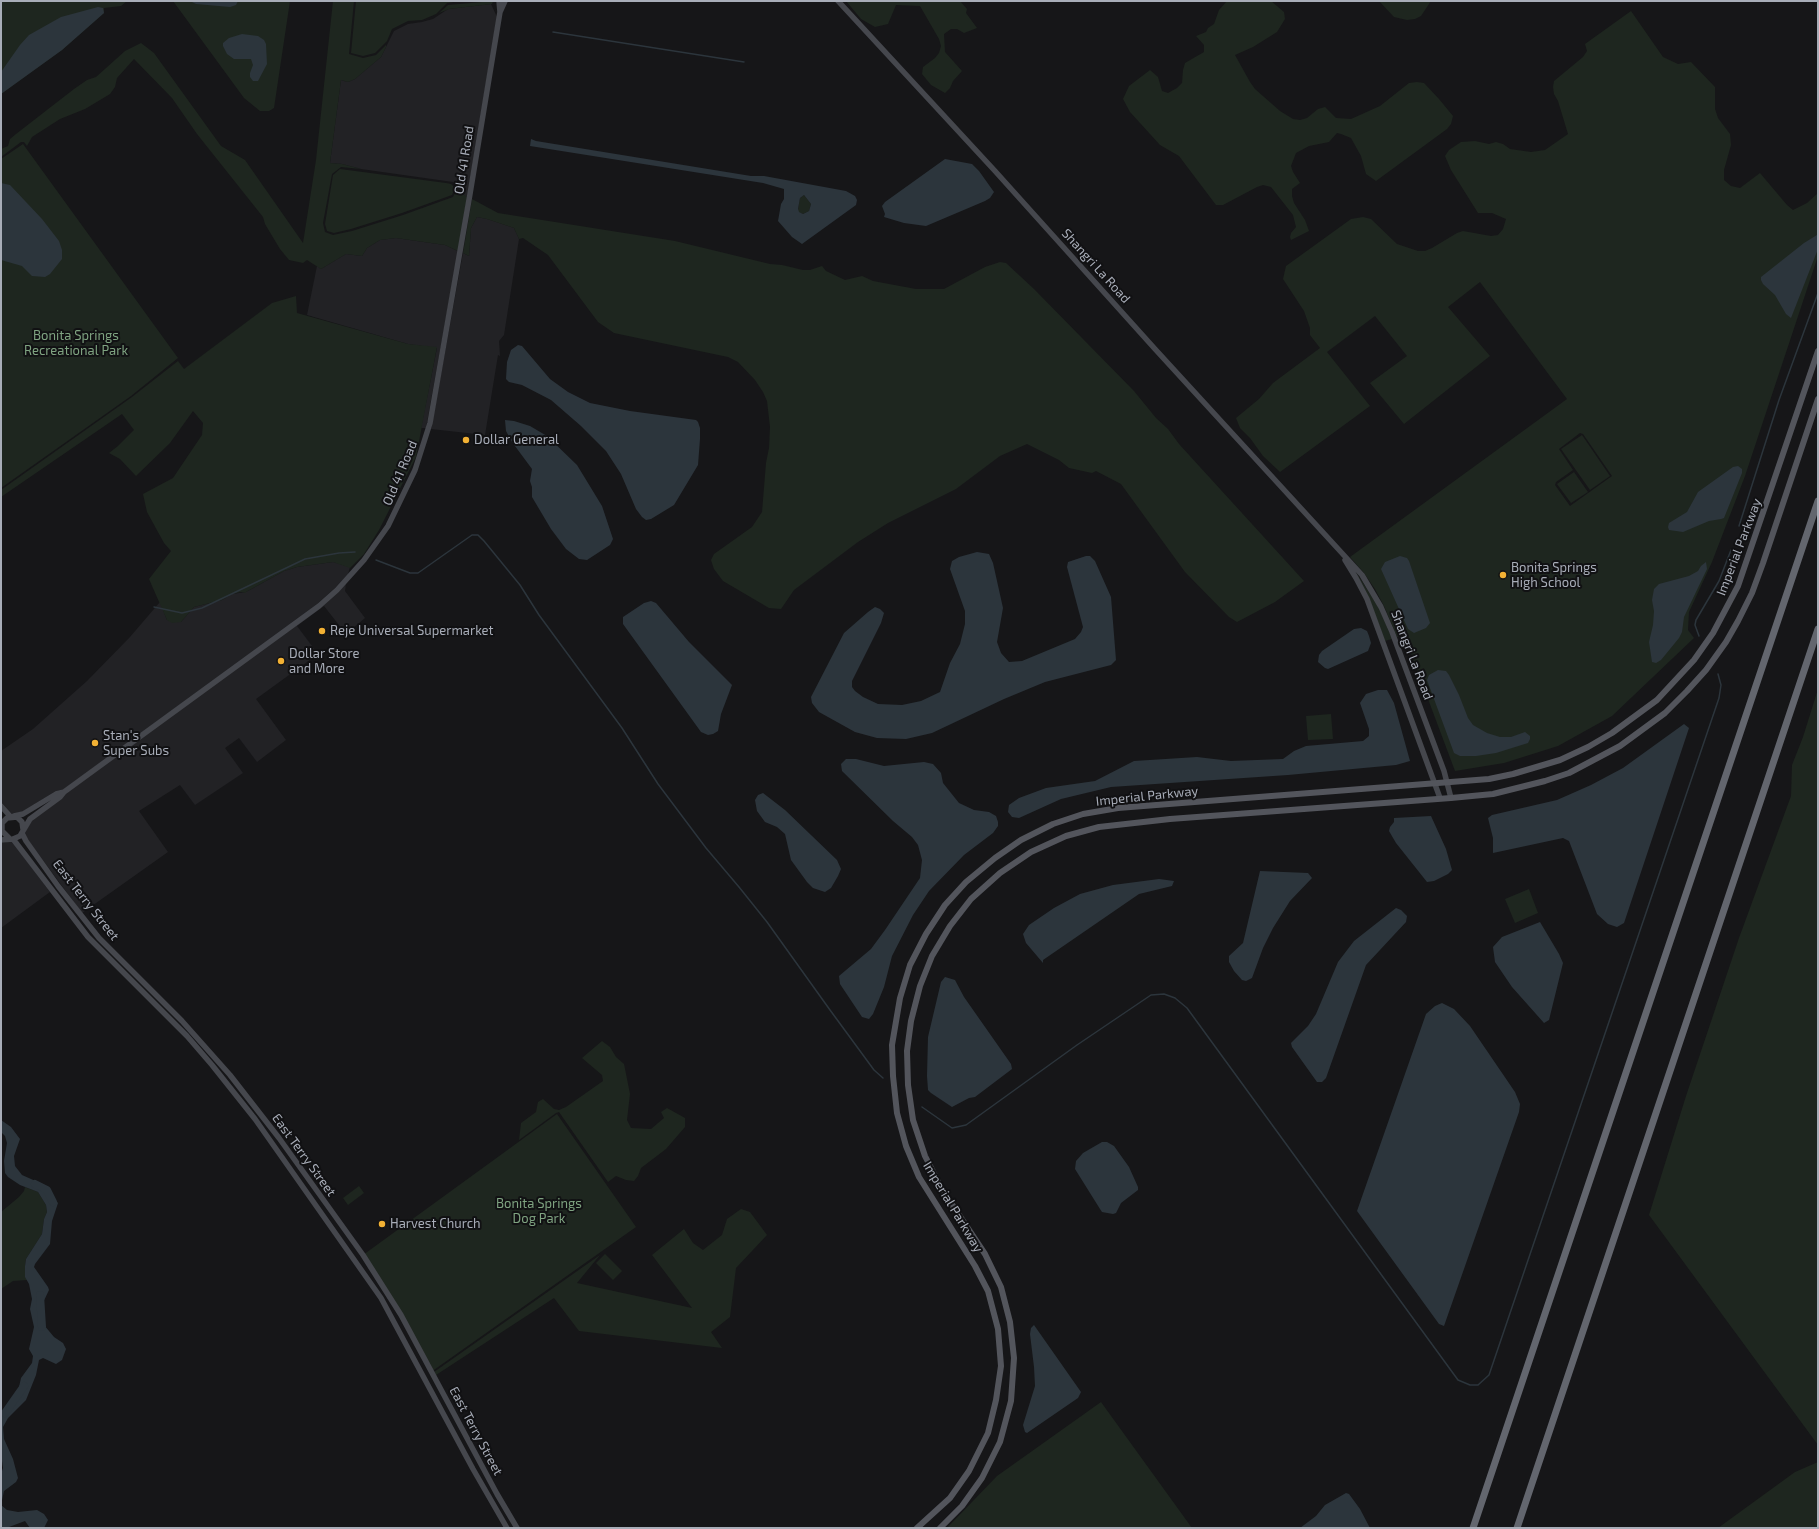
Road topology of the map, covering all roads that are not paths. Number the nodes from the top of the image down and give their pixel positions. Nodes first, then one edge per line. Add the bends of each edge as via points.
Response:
1 (499, 1) edge
2 (505, 1) edge
3 (838, 1) edge
4 (500, 12) junction
5 (1818, 351) edge
6 (1818, 399) edge
7 (1818, 502) edge
8 (1336, 546) junction
9 (1818, 629) edge
10 (1446, 782) junction
11 (1436, 784) junction
12 (64, 792) junction
13 (1440, 798) junction
14 (1451, 798) junction
15 (1, 806) edge
16 (12, 816) junction
17 (1, 825) edge
18 (23, 831) junction
19 (11, 838) junction
20 (1, 840) edge
21 (507, 1528) edge
22 (517, 1528) edge
23 (917, 1528) edge
24 (940, 1528) edge
25 (1473, 1528) edge
26 (1517, 1528) edge

1 - 4 street, Old 41 Road
2 - 4 street, Old 41 Road
3 - 8 street, Shangri La Road
4 - 12 street, Old 41 Road via 430,423 416,470 388,526 364,560 337,590 318,606
5 - 10 main road, Imperial Parkway via 1738,586 1714,633 1677,679 1657,700 1634,718 1588,747 1560,760 1489,779
6 - 14 main road, Imperial Parkway via 1752,593 1726,642 1687,691 1665,713 1637,734 1596,760 1569,773 1513,790
7 - 25 highway
8 - 10 street, Shangri La Road via 1362,575 1382,607
8 - 11 street, Shangri La Road via 1366,599
9 - 26 highway
10 - 11 main road, Imperial Parkway
10 - 14 street, Shangri La Road
11 - 13 street, Shangri La Road
11 - 23 main road, Imperial Parkway via 1148,805 1083,814 1053,824 1020,840 966,882 945,905 926,934 900,998 892,1045 897,1113 906,1146 919,1177 988,1291 998,1329 1000,1366 996,1400 988,1433 969,1471 950,1498
12 - 16 street, Old 41 Road via 56,794 23,814
12 - 18 street, Old 41 Road via 30,819
13 - 14 main road, Imperial Parkway
13 - 24 main road, Imperial Parkway via 1170,818 1098,827 1066,836 1032,852 1000,873 971,899 950,926 932,956 920,986 911,1021 907,1051 913,1120 925,1156 943,1191 986,1254 1001,1287 1010,1322 1014,1358 1011,1401 1000,1442 982,1478 962,1506
15 - 16 street
16 - 17 street
16 - 18 street via 22,822
17 - 19 street via 3,834
18 - 19 street
18 - 22 street, East Terry Street via 27,843 99,938 188,1026 230,1075 363,1255 402,1316 494,1490
19 - 20 street
19 - 21 street, East Terry Street via 74,920 101,951 187,1036 255,1120 381,1298

